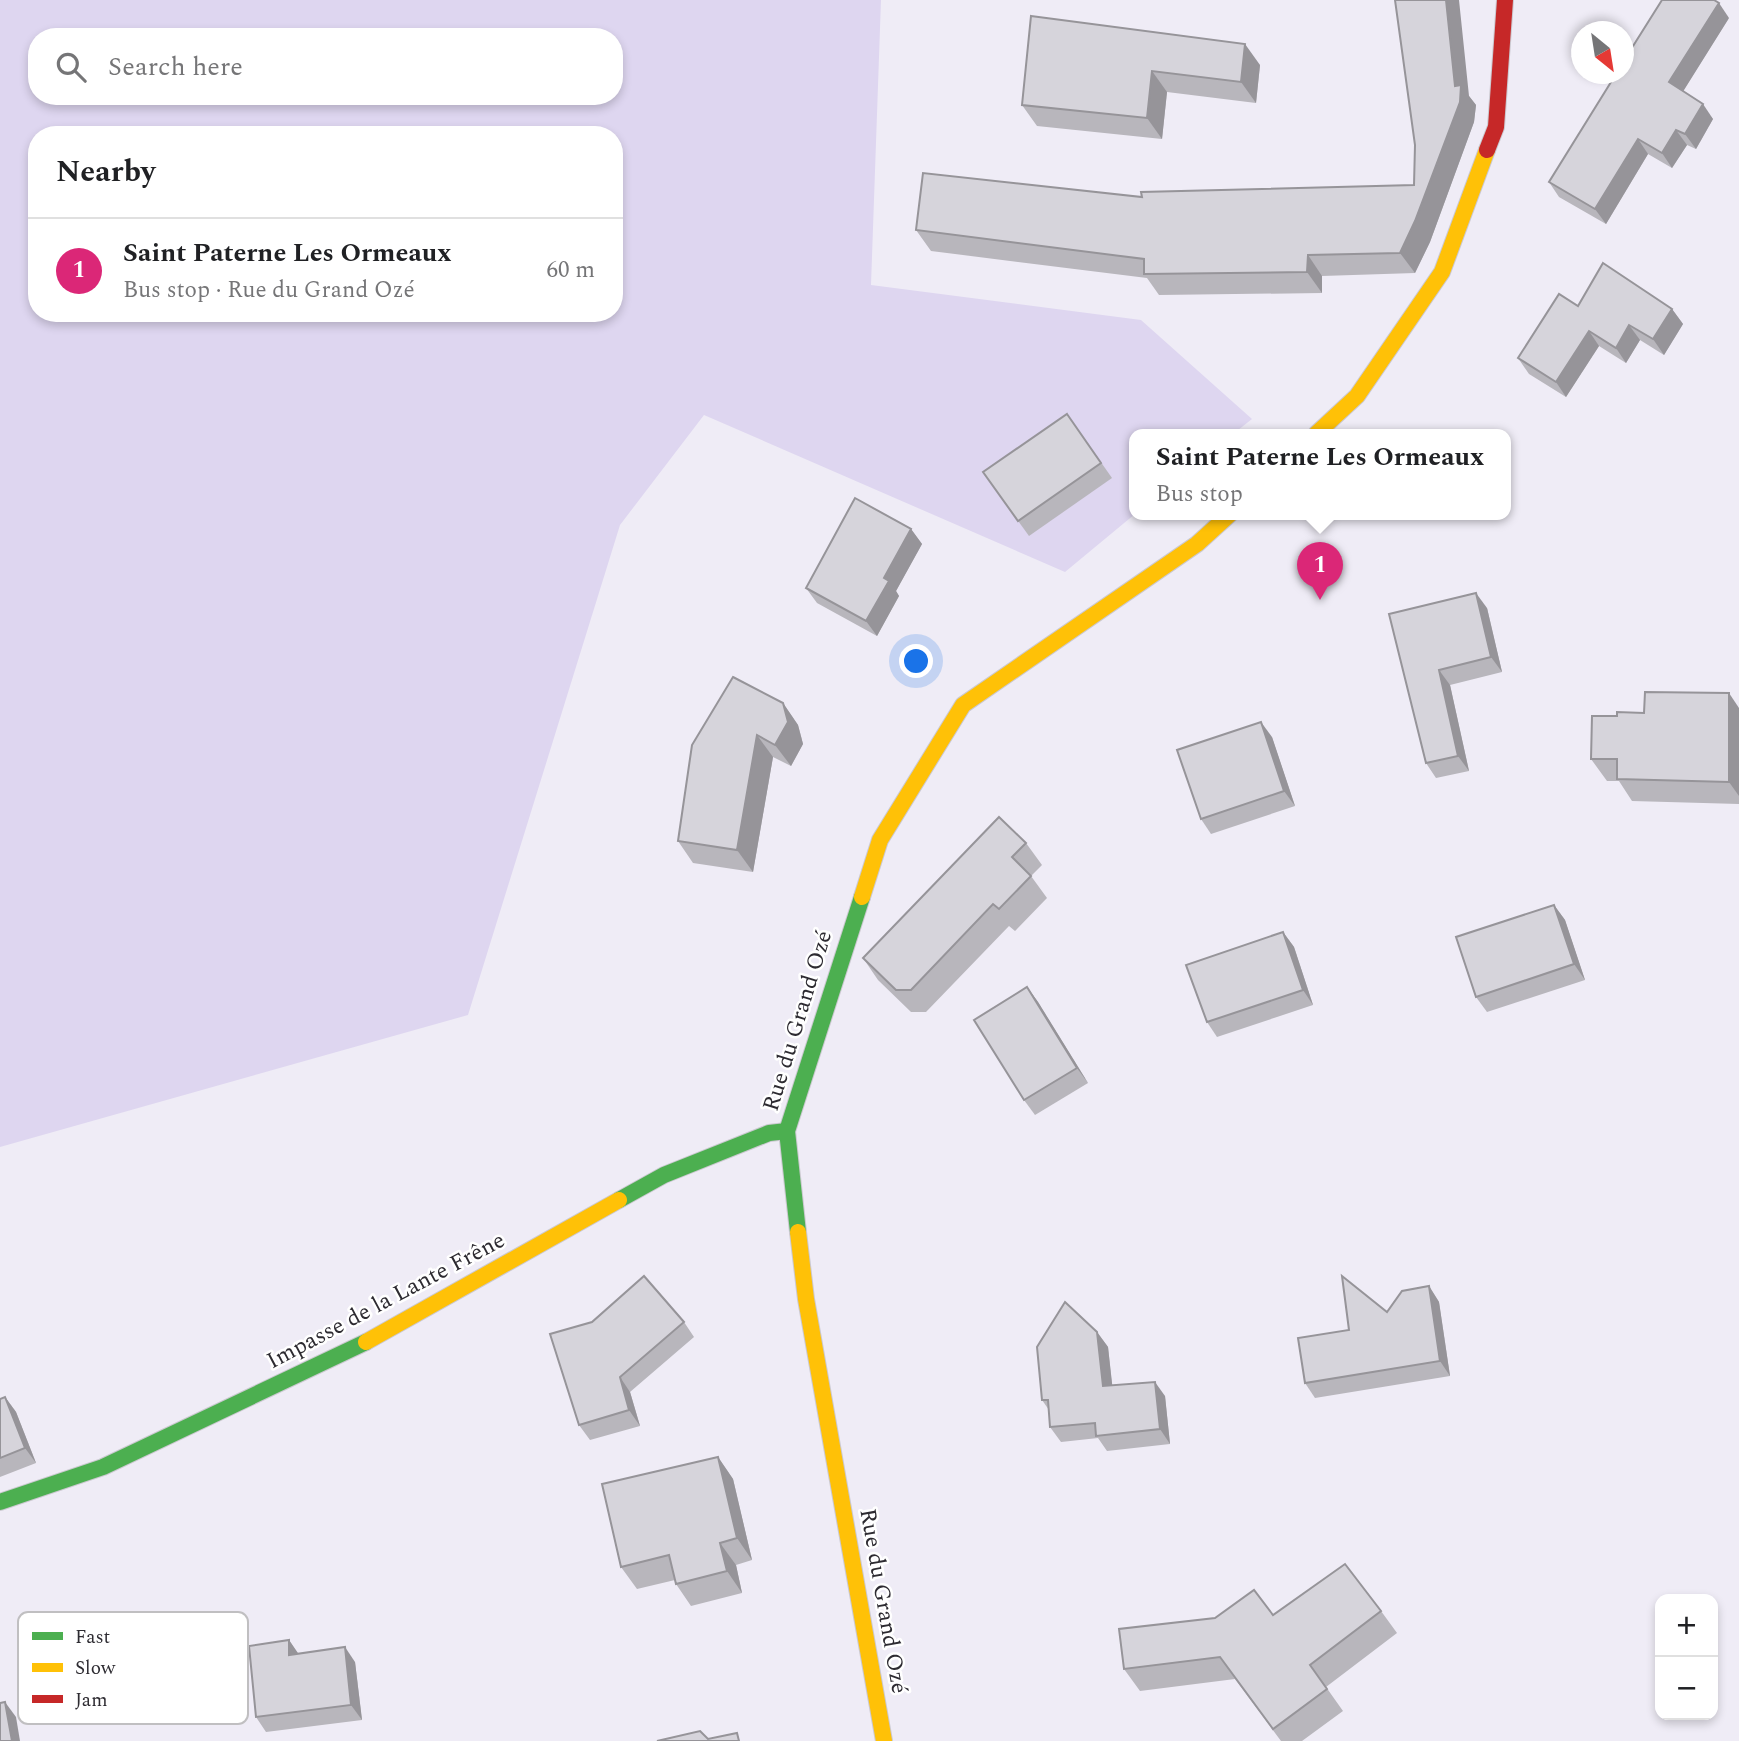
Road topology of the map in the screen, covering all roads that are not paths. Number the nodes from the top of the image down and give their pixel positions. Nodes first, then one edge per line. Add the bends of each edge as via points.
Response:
1 (1505, 0) edge
2 (1321, 429) edge
3 (1223, 520) edge
4 (787, 1130) junction
5 (0, 1502) edge
6 (884, 1741) edge

1 - 2 street via 1496,127 1442,272 1357,396
3 - 4 street, Rue du Grand Ozé via 1197,544 963,705 880,840
4 - 5 street, Impasse de la Lante Frêne via 664,1175 352,1350 103,1467
4 - 6 street, Rue du Grand Ozé via 806,1299

